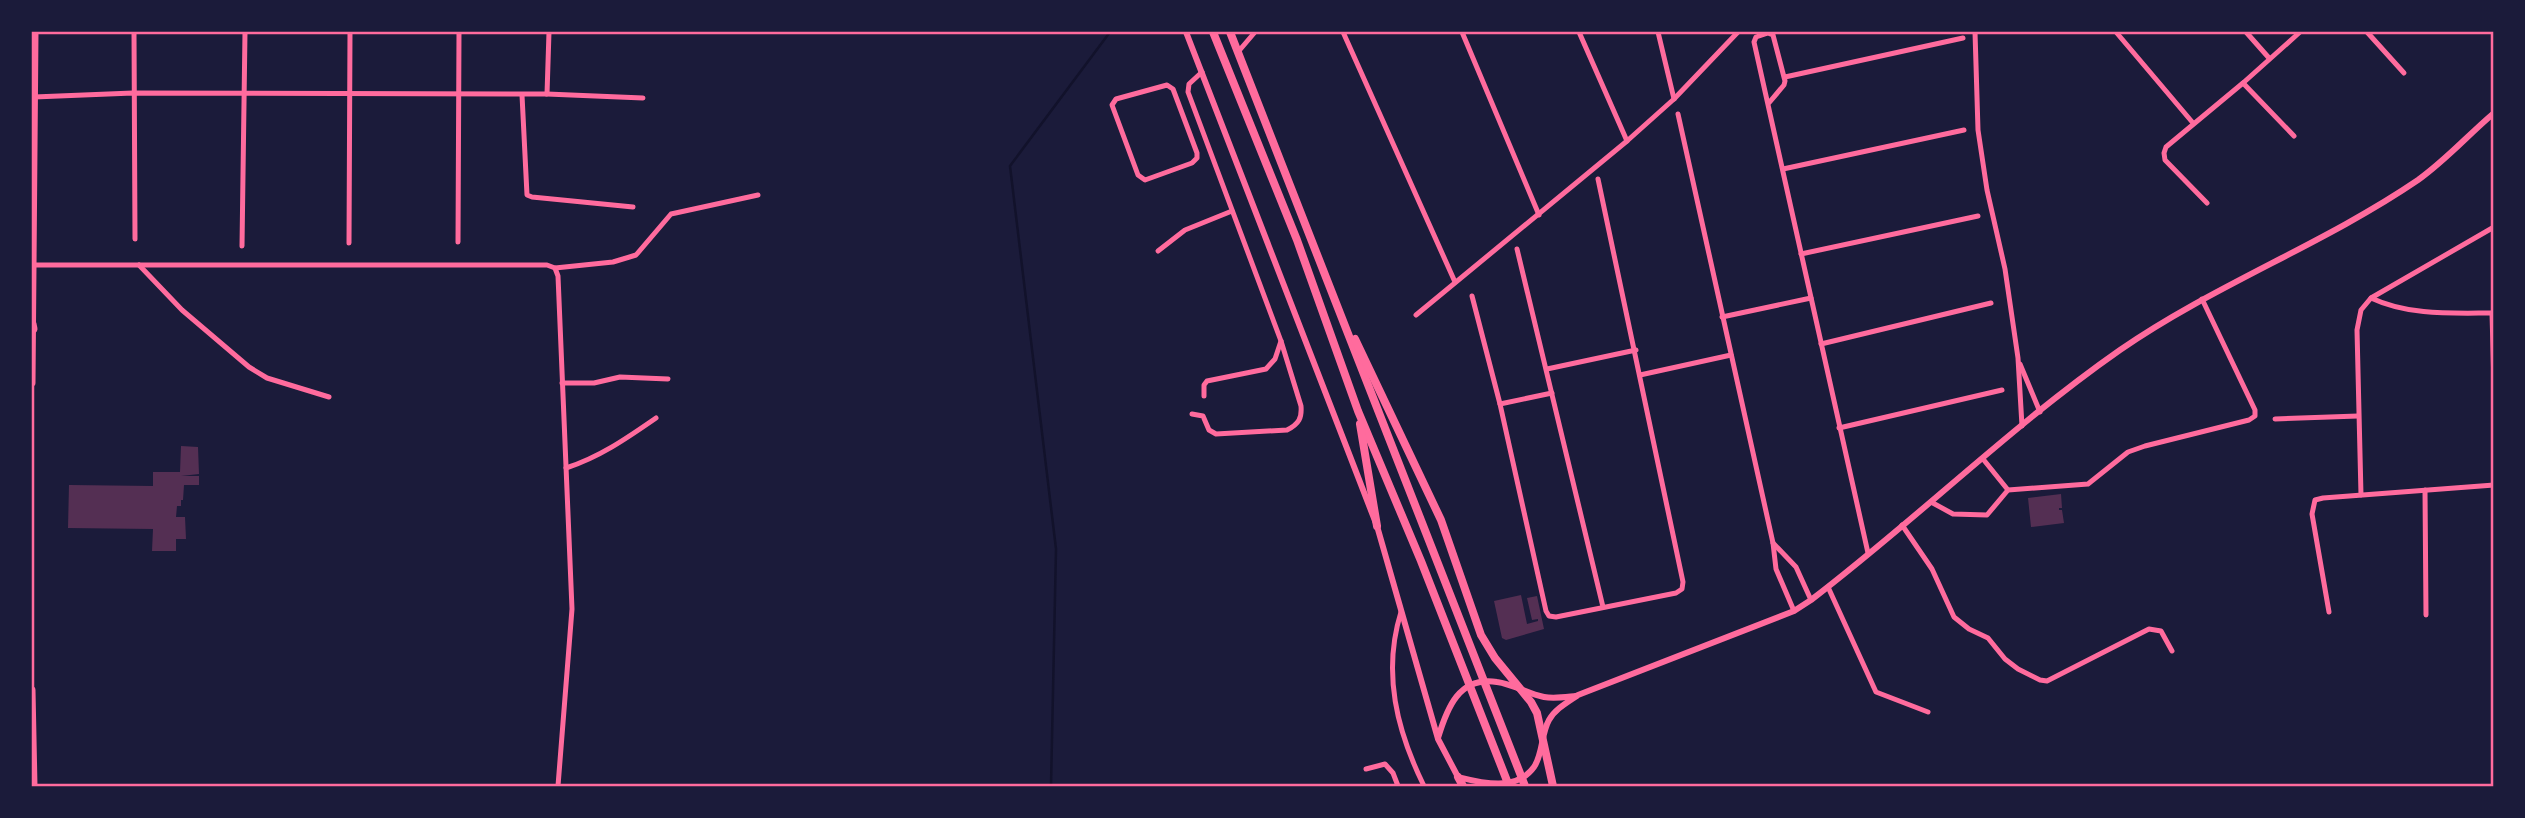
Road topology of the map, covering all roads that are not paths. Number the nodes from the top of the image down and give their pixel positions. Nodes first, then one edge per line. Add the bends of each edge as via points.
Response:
1 (36, 32) edge
2 (134, 32) edge
3 (245, 32) edge
4 (350, 32) edge
5 (460, 32) edge
6 (549, 32) edge
7 (1186, 32) edge
8 (1213, 32) edge
9 (1230, 32) edge
10 (1255, 32) edge
11 (1343, 32) edge
12 (1462, 32) edge
13 (1578, 32) edge
14 (1658, 32) edge
15 (1738, 32) edge
16 (1975, 32) edge
17 (2116, 32) edge
18 (2246, 32) edge
19 (2300, 32) edge
20 (2367, 32) edge
21 (1963, 38) dead end
22 (1238, 52) junction
23 (2269, 58) junction
24 (1202, 72) junction
25 (2404, 73) dead end
26 (1785, 77) junction
27 (2243, 83) junction
28 (133, 93) junction
29 (245, 94) junction
30 (349, 94) junction
31 (547, 94) junction
32 (522, 95) junction
33 (460, 96) junction
34 (34, 97) junction
35 (643, 98) dead end
36 (1674, 99) junction
37 (1768, 104) junction
38 (2494, 113) edge
39 (1197, 114) junction
40 (1678, 114) dead end
41 (1185, 119) junction
42 (2193, 122) junction
43 (1964, 130) dead end
44 (2294, 136) dead end
45 (1627, 141) junction
46 (1783, 169) junction
47 (1598, 179) dead end
48 (758, 195) dead end
49 (2207, 203) dead end
50 (633, 207) dead end
51 (1232, 211) junction
52 (1539, 215) junction
53 (1978, 216) dead end
54 (2494, 227) edge
55 (135, 239) dead end
56 (458, 242) dead end
57 (349, 243) dead end
58 (242, 246) dead end
59 (1517, 249) dead end
60 (1158, 251) dead end
61 (1801, 254) junction
62 (33, 265) junction
63 (139, 265) junction
64 (555, 268) junction
65 (1455, 282) junction
66 (1329, 285) junction
67 (1472, 296) dead end
68 (1811, 298) junction
69 (2371, 298) junction
70 (2202, 299) junction
71 (1991, 303) dead end
72 (2493, 313) edge
73 (1416, 315) dead end
74 (1722, 317) junction
75 (32, 327) edge
76 (1281, 341) junction
77 (1821, 344) junction
78 (1636, 350) junction
79 (1731, 355) junction
80 (2018, 358) junction
81 (1547, 369) junction
82 (1640, 375) junction
83 (668, 379) dead end
84 (32, 383) edge
85 (562, 383) junction
86 (2494, 386) edge
87 (2002, 390) dead end
88 (1552, 393) junction
89 (1204, 396) dead end
90 (329, 397) dead end
91 (1500, 404) junction
92 (1358, 411) junction
93 (2040, 412) junction
94 (1192, 414) dead end
95 (2358, 416) junction
96 (656, 418) dead end
97 (2275, 419) dead end
98 (2022, 426) junction
99 (1839, 428) junction
100 (1983, 459) junction
101 (566, 468) junction
102 (2494, 485) edge
103 (2008, 490) junction
104 (2425, 490) junction
105 (2361, 495) junction
106 (1931, 502) junction
107 (1902, 525) junction
108 (1377, 526) junction
109 (1773, 543) junction
110 (1868, 553) junction
111 (1828, 587) junction
112 (1811, 600) junction
113 (1603, 607) junction
114 (1402, 609) junction
115 (1794, 611) junction
116 (2329, 612) dead end
117 (2426, 615) dead end
118 (2172, 651) dead end
119 (1520, 688) junction
120 (32, 690) edge
121 (1578, 695) junction
122 (1928, 712) dead end
123 (1544, 736) junction
124 (1438, 739) junction
125 (1366, 769) dead end
126 (1458, 777) junction
127 (34, 786) edge
128 (558, 786) edge
129 (1398, 786) edge
130 (1424, 786) edge
131 (1464, 786) edge
132 (1505, 786) edge
133 (1525, 786) edge
134 (1553, 786) edge

1 - 34 main road
2 - 28 street
3 - 29 street
4 - 30 street
5 - 33 street
6 - 31 street
7 - 24 street
8 - 92 main road via 1297,240
9 - 22 main road
10 - 22 street
11 - 65 street
12 - 52 street
13 - 45 street
14 - 36 street
15 - 36 street
16 - 80 street via 1978,130
17 - 42 street
18 - 23 street
19 - 23 street
20 - 25 street
21 - 26 street
22 - 66 main road
23 - 27 street
24 - 39 street via 1189,84 1188,92
24 - 108 street
26 - 37 street
26 - 37 street via 1773,36 1756,37
27 - 42 street
27 - 44 street
28 - 29 street
28 - 34 street
28 - 55 street
29 - 30 street
29 - 58 street
30 - 33 street
30 - 57 street
31 - 32 street
31 - 35 street
32 - 33 street
32 - 50 street via 527,195
33 - 56 street
34 - 62 main road
36 - 45 street
37 - 46 street
38 - 70 street via 2438,166 2391,197
39 - 41 street
39 - 51 street
40 - 74 street
41 - 41 street via 1197,159 1145,180 1138,175 1112,105 1116,99 1167,85
42 - 49 street via 2166,147 2165,160
43 - 46 street
45 - 52 street
46 - 61 street
47 - 78 street
48 - 64 street via 671,214 636,255
51 - 60 street via 1185,230
51 - 76 street
52 - 65 street
53 - 61 street
54 - 69 street
59 - 81 street
61 - 68 street
62 - 63 street
62 - 75 main road
63 - 64 street
63 - 90 street via 182,310 249,367 267,378
64 - 85 street
65 - 73 street
66 - 119 main road via 1441,520 1481,635
66 - 133 main road
67 - 91 street
68 - 74 street
68 - 77 street
69 - 72 street via 2403,309
69 - 95 street via 2361,310 2357,330
70 - 93 street via 2122,349
70 - 103 street via 2255,416 2128,452 2088,484
71 - 77 street
72 - 86 street
74 - 79 street
75 - 84 main road
76 - 89 street via 1271,365 1207,381
76 - 94 street via 1301,406 1302,415 1294,426 1216,434 1203,416
77 - 99 street
78 - 81 street
78 - 82 street
79 - 82 street
79 - 109 street
80 - 93 street
80 - 98 street
81 - 88 street
82 - 113 street via 1682,589
83 - 85 street via 620,377
85 - 101 street
87 - 99 street
88 - 91 street
88 - 113 street
91 - 113 street via 1546,611 1556,617
92 - 108 main road
92 - 132 main road via 1421,561
93 - 98 street
95 - 97 street
95 - 105 street
96 - 101 street via 587,461
98 - 100 street
99 - 110 street
100 - 103 street
100 - 106 street
101 - 128 street via 572,609
102 - 104 street
103 - 106 street via 1981,516 1953,514
104 - 105 street
104 - 117 street
105 - 116 street via 2323,498 2312,506
106 - 107 street
107 - 110 street
107 - 118 street via 1932,569 1954,617 1988,638 2005,659 2032,677 2047,681 2148,629 2161,631
108 - 114 street
109 - 112 street via 1796,567
109 - 115 street via 1776,569
110 - 111 street
111 - 112 street
111 - 122 street via 1876,692
112 - 115 street
114 - 124 street
114 - 130 street via 1394,637 1392,678 1397,718
115 - 121 street
119 - 121 street via 1546,698
119 - 123 main road via 1537,713
119 - 124 street via 1477,682 1462,689 1447,710
120 - 127 main road
121 - 123 street via 1554,713
123 - 132 street via 1534,767
123 - 134 main road
124 - 126 street
125 - 129 street via 1385,764
126 - 131 main road
126 - 132 street

